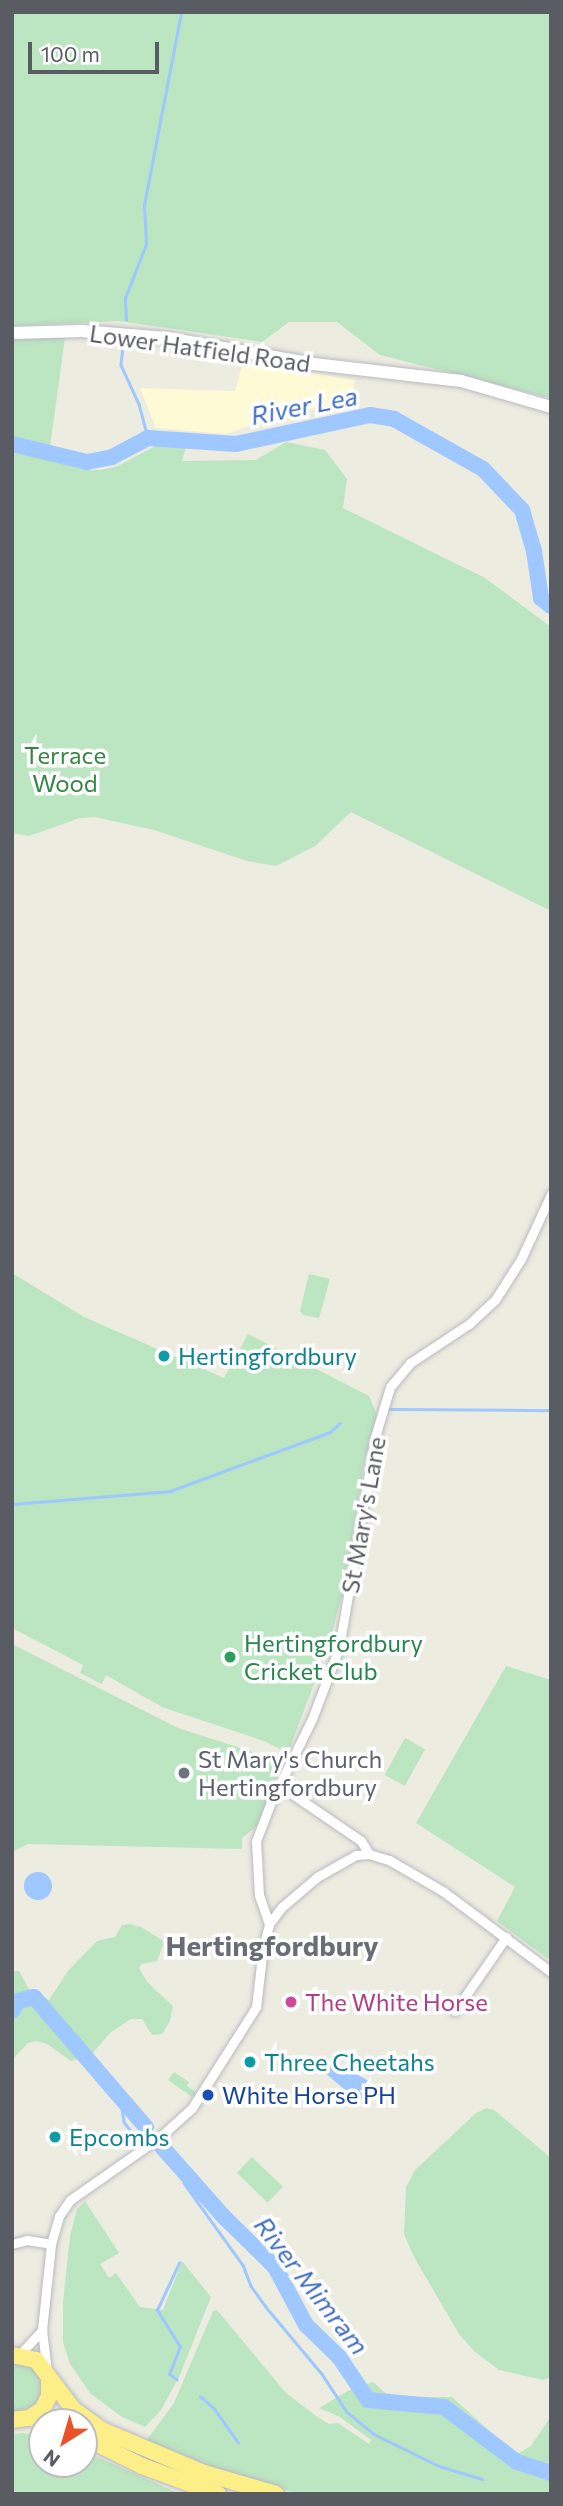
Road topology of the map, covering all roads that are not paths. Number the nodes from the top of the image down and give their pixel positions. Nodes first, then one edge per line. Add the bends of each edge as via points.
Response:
1 (12, 333) edge
2 (551, 407) edge
3 (551, 1194) edge
4 (279, 1784) junction
5 (369, 1854) junction
6 (269, 1924) junction
7 (506, 1937) junction
8 (551, 1972) edge
9 (455, 2011) dead end
10 (12, 2244) edge
11 (51, 2244) junction
12 (42, 2330) junction
13 (16, 2355) edge
14 (48, 2376) junction
15 (19, 2420) edge
16 (98, 2441) edge
17 (119, 2447) junction
18 (146, 2459) junction
19 (218, 2494) edge
20 (276, 2494) edge

1 - 2 main road, Lower Hatfield Road via 82,331 167,338 314,364 461,381
3 - 4 street, St Mary's Lane via 521,1259 495,1300 469,1324 410,1363 390,1387 375,1437 339,1648 303,1741
4 - 5 street via 361,1841
4 - 6 street, St Mary's Lane via 256,1841 261,1908
5 - 6 street via 345,1860 317,1877
5 - 7 street via 422,1877
6 - 11 street via 256,2007 200,2098 183,2119 70,2200 54,2226
7 - 8 street
7 - 9 street
10 - 11 street via 27,2240
11 - 12 street
12 - 13 street
12 - 14 street
13 - 14 highway via 36,2360
14 - 15 highway via 47,2403
14 - 17 highway via 86,2420
16 - 17 highway
17 - 18 highway
18 - 19 highway
18 - 20 highway

